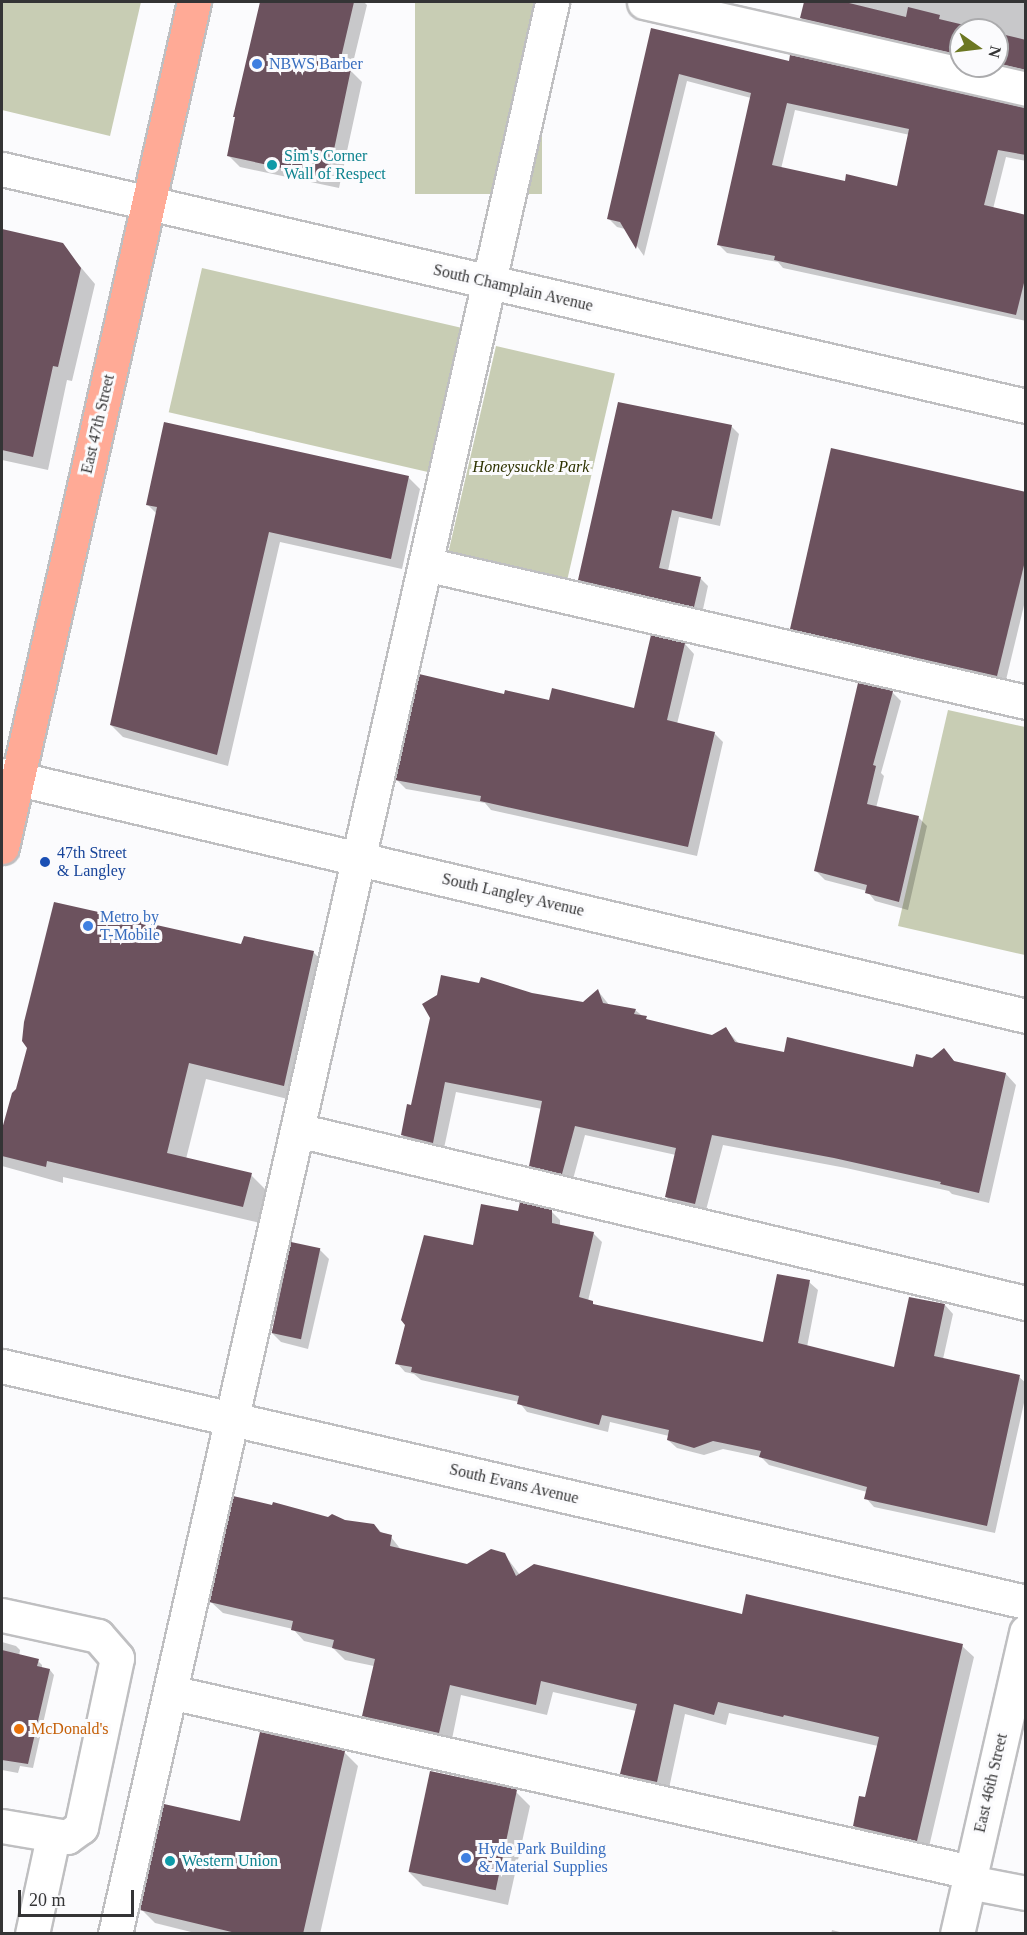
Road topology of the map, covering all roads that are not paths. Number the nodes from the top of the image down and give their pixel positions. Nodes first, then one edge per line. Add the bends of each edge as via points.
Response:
1 (194, 2) edge
2 (552, 2) edge
3 (644, 2) edge
4 (1026, 89) edge
5 (2, 169) edge
6 (148, 203) junction
7 (489, 282) junction
8 (1026, 406) edge
9 (425, 564) junction
10 (1026, 702) edge
11 (9, 777) edge
12 (2, 847) edge
13 (358, 859) junction
14 (1026, 1016) edge
15 (297, 1130) junction
16 (1026, 1303) edge
17 (2, 1366) edge
18 (231, 1419) junction
19 (1026, 1602) edge
20 (2, 1615) edge
21 (1026, 1632) edge
22 (1020, 1687) edge
23 (170, 1692) junction
24 (2, 1826) edge
25 (53, 1837) junction
26 (970, 1877) junction
27 (1026, 1893) edge
28 (32, 1934) edge
29 (115, 1934) edge
30 (957, 1934) edge

1 - 6 main road, East 47th Street
2 - 7 street
3 - 4 street
5 - 6 street, South Champlain Avenue
6 - 7 street, South Champlain Avenue
6 - 11 main road, East 47th Street
7 - 8 street, South Champlain Avenue
7 - 9 street
9 - 10 street
9 - 13 street
11 - 12 main road, East 47th Street
11 - 13 street, South Langley Avenue
13 - 14 street, South Langley Avenue
13 - 15 street
15 - 16 street
15 - 18 street
17 - 18 street, South Evans Avenue
18 - 19 street, South Evans Avenue
18 - 23 street
20 - 25 street via 98,1636 117,1658 81,1827 67,1838
21 - 22 street, East 46th Street
22 - 26 street, East 46th Street
23 - 26 street
23 - 29 street
24 - 25 street
25 - 28 street
26 - 27 street
26 - 30 street, East 46th Street

